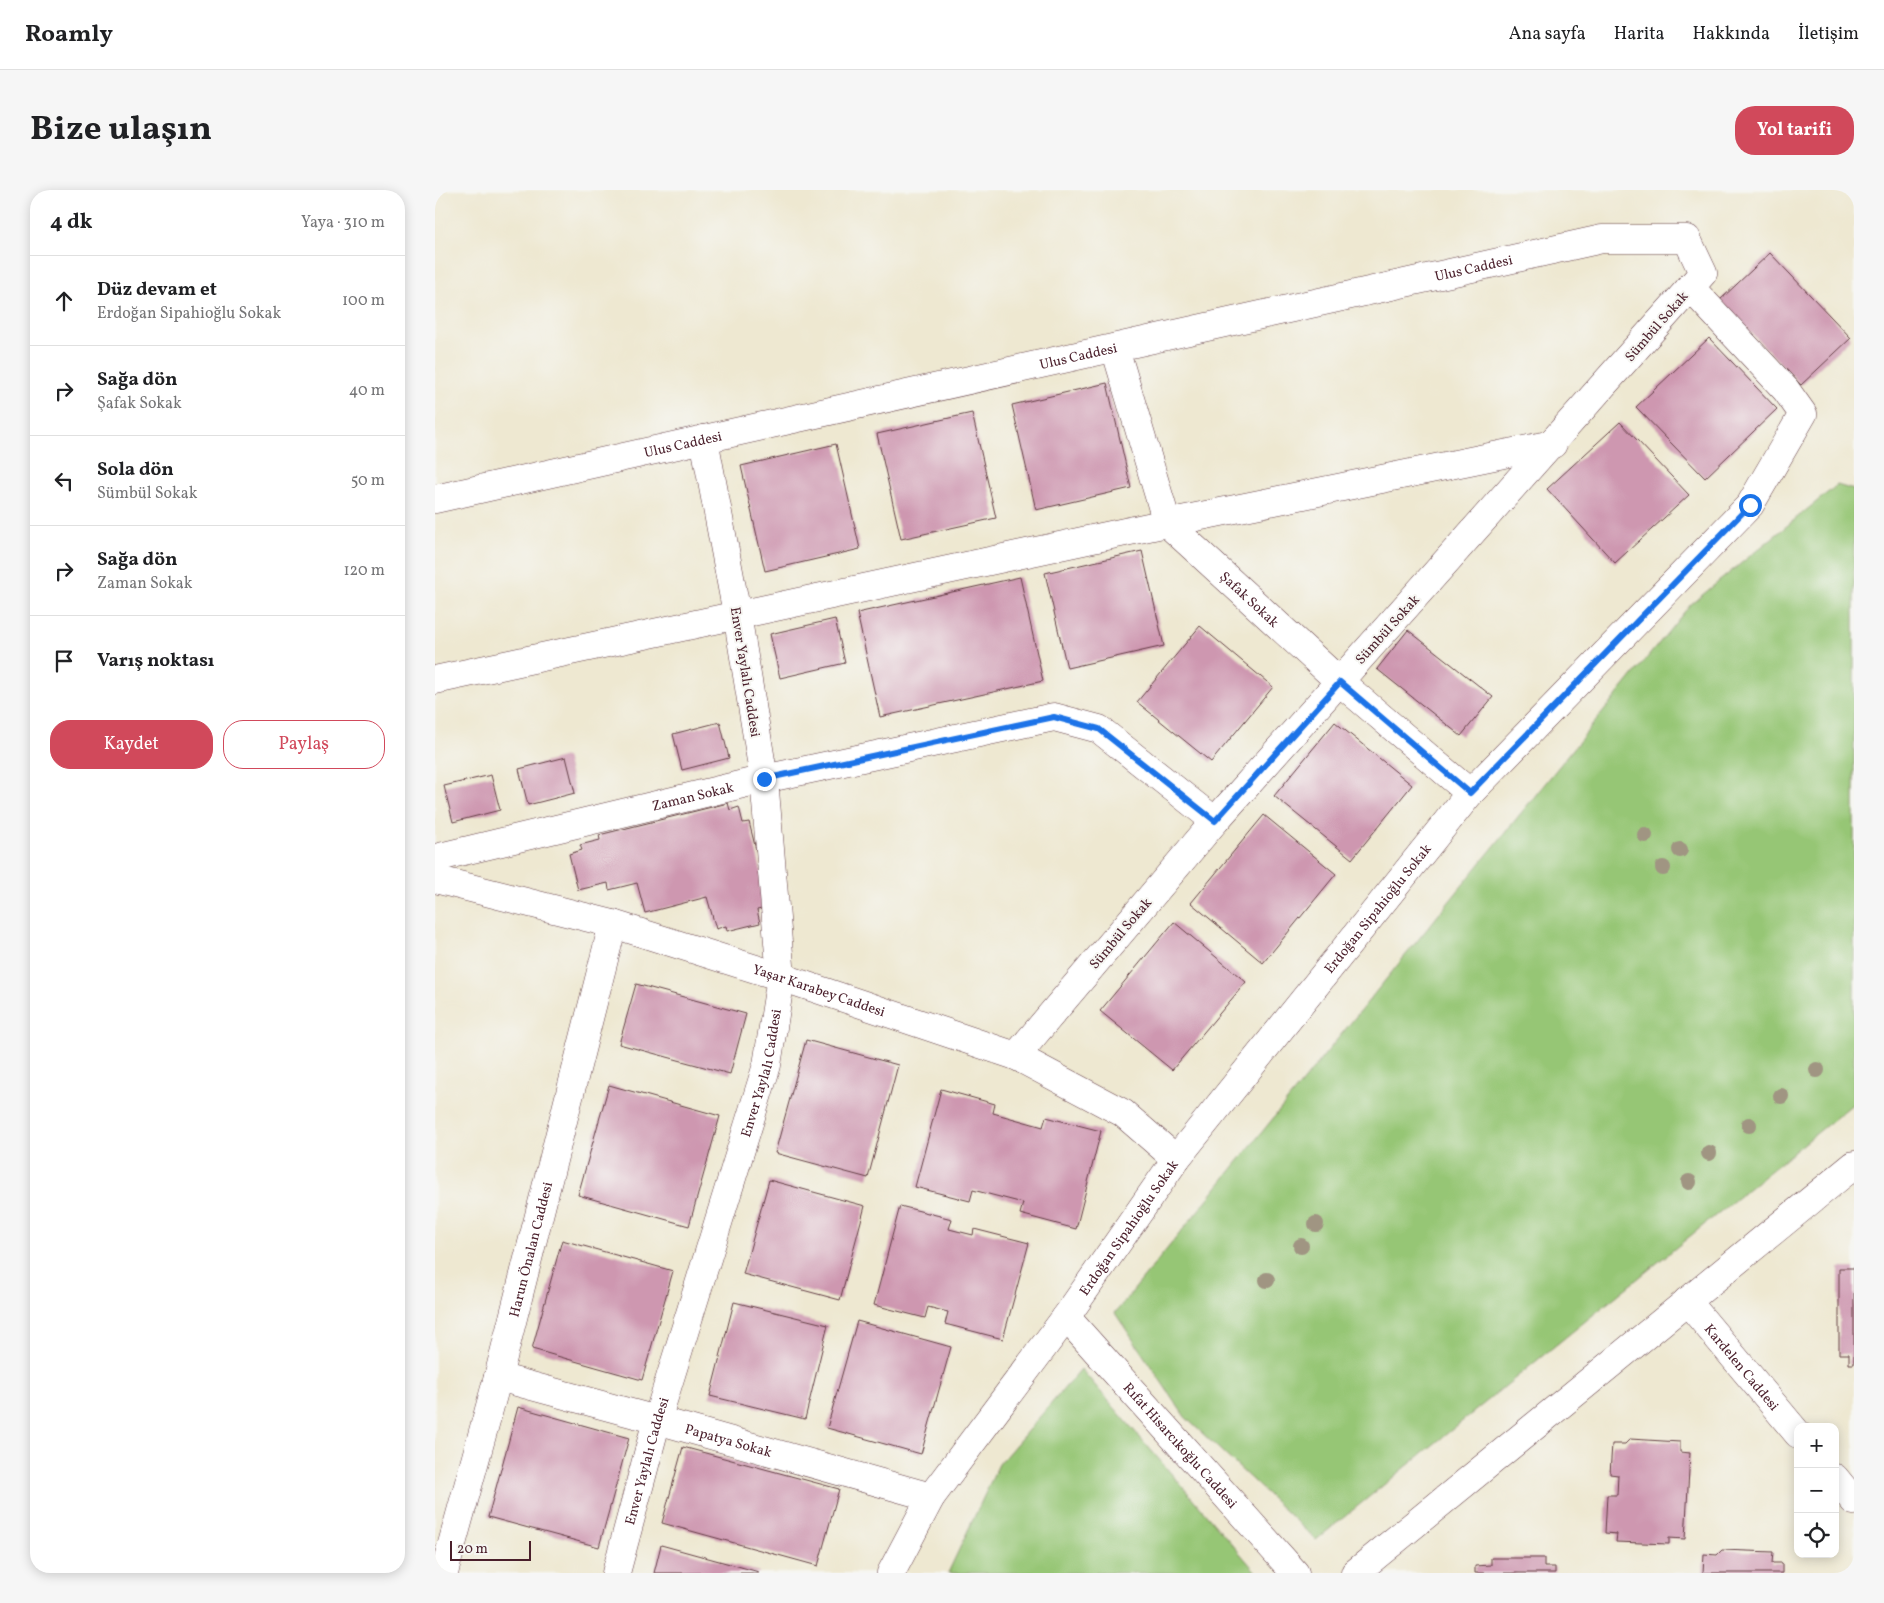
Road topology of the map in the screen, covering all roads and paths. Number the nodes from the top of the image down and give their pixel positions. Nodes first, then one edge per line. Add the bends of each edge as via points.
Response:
1 (1696, 280) junction
2 (1115, 348) junction
3 (704, 439) junction
4 (1553, 444) junction
5 (435, 499) edge
6 (1167, 523) junction
7 (737, 614) junction
8 (435, 680) edge
9 (1340, 682) junction
10 (764, 779) junction
11 (1470, 793) junction
12 (1215, 821) junction
13 (435, 858) edge
14 (435, 880) edge
15 (613, 924) junction
16 (781, 977) junction
17 (1016, 1056) junction
18 (1176, 1159) junction
19 (1854, 1165) edge
20 (1687, 1301) junction
21 (1066, 1317) junction
22 (498, 1378) junction
23 (657, 1420) junction
24 (1794, 1429) edge
25 (1839, 1483) edge
26 (931, 1497) junction
27 (1854, 1501) edge
28 (444, 1573) edge
29 (615, 1573) edge
30 (891, 1573) edge
31 (1295, 1573) edge
32 (1355, 1573) edge

1 - 2 street, Ulus Caddesi via 1687,240 1601,240
1 - 4 street, Sümbül Sokak
1 - 11 street, Erdoğan Sipahioğlu Sokak via 1803,414 1750,505
2 - 3 street, Ulus Caddesi
2 - 6 street
3 - 5 street, Ulus Caddesi
3 - 7 street, Enver Yaylalı Caddesi
4 - 6 street
4 - 9 street, Sümbül Sokak
6 - 7 street
6 - 9 street, Şafak Sokak
7 - 8 street
7 - 10 street, Enver Yaylalı Caddesi
9 - 11 street, Şafak Sokak
9 - 12 street, Sümbül Sokak
10 - 12 street, Zaman Sokak via 1054,717 1099,729
10 - 13 street, Zaman Sokak
10 - 16 street, Enver Yaylalı Caddesi
11 - 18 street, Erdoğan Sipahioğlu Sokak
12 - 17 street, Sümbül Sokak
14 - 15 street, Yaşar Karabey Caddesi
15 - 16 street, Yaşar Karabey Caddesi
15 - 22 street, Harun Önalan Caddesi
16 - 17 street, Yaşar Karabey Caddesi
16 - 23 street, Enver Yaylalı Caddesi via 767,1065
17 - 18 street, Yaşar Karabey Caddesi via 1123,1113
18 - 21 street, Erdoğan Sipahioğlu Sokak
19 - 20 street
20 - 24 street, Kardelen Caddesi
20 - 32 street
21 - 26 street, Erdoğan Sipahioğlu Sokak
21 - 31 street, Rıfat Hisarcıkoğlu Caddesi
22 - 23 street, Papatya Sokak
22 - 28 street, Harun Önalan Caddesi
23 - 26 street, Papatya Sokak
23 - 29 street, Enver Yaylalı Caddesi
25 - 27 street
26 - 30 street, Erdoğan Sipahioğlu Sokak

